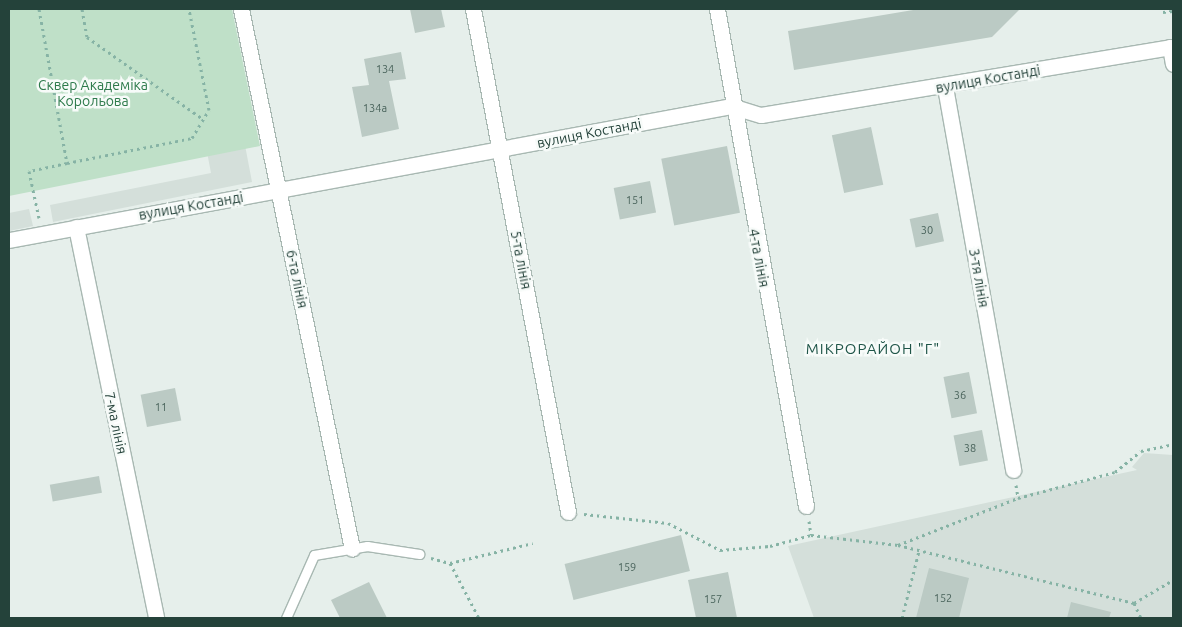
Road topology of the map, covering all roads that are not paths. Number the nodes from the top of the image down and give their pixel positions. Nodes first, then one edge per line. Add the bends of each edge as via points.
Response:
1 (241, 9) edge
2 (473, 9) edge
3 (717, 9) edge
4 (1173, 64) edge
5 (945, 87) junction
6 (731, 106) junction
7 (501, 149) junction
8 (278, 190) junction
9 (76, 227) junction
10 (9, 240) edge
11 (1013, 470) dead end
12 (806, 506) dead end
13 (568, 512) road end
14 (352, 548) junction
15 (418, 554) road end
16 (156, 618) edge
17 (286, 618) edge

1 - 8 street, 6-та лінія
2 - 7 street, 5-та лінія
3 - 6 street, 4-та лінія
4 - 5 street, вулиця Костанді via 1170,47
5 - 6 street, вулиця Костанді via 761,115
5 - 11 street, 3-тя лінія
6 - 7 street, вулиця Костанді
6 - 12 street, 4-та лінія
7 - 8 street, вулиця Костанді
7 - 13 street, 5-та лінія
8 - 9 street, вулиця Костанді
8 - 14 street, 6-та лінія
9 - 10 street, вулиця Костанді
9 - 16 street, 7-ма лінія
14 - 15 lane via 367,546
14 - 17 lane via 314,555

